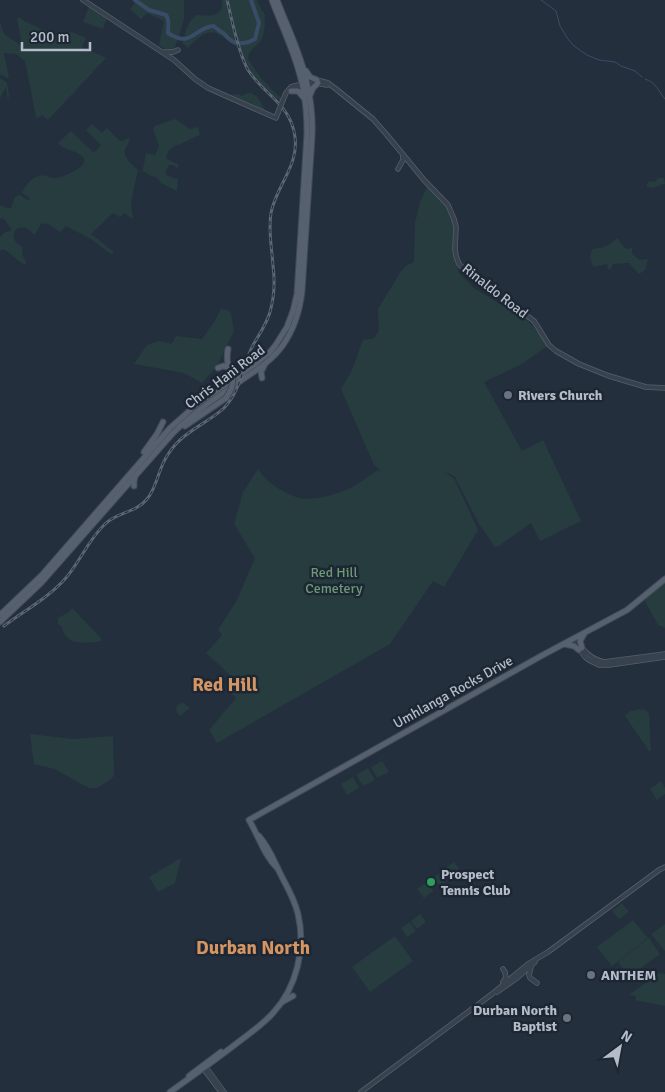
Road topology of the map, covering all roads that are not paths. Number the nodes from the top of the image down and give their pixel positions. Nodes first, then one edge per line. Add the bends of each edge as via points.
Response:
1 (83, 0) edge
2 (272, 0) edge
3 (277, 0) edge
4 (178, 50) dead end
5 (162, 52) junction
6 (302, 65) junction
7 (300, 76) junction
8 (317, 82) junction
9 (305, 84) junction
10 (295, 85) junction
11 (291, 90) junction
12 (310, 95) junction
13 (284, 98) junction
14 (305, 101) junction
15 (403, 154) junction
16 (413, 166) junction
17 (228, 349) dead end
18 (266, 364) junction
19 (228, 367) junction
20 (218, 368) dead end
21 (262, 378) dead end
22 (665, 388) edge
23 (163, 422) dead end
24 (169, 437) junction
25 (137, 466) junction
26 (135, 476) junction
27 (134, 486) dead end
28 (665, 579) edge
29 (0, 615) edge
30 (0, 622) edge
31 (584, 633) junction
32 (573, 639) junction
33 (562, 644) junction
34 (581, 650) junction
35 (665, 656) edge
36 (255, 816) junction
37 (255, 830) junction
38 (665, 867) edge
39 (540, 957) junction
40 (532, 965) junction
41 (503, 969) dead end
42 (537, 983) dead end
43 (498, 988) junction
44 (492, 994) junction
45 (293, 996) dead end
46 (282, 1002) junction
47 (204, 1067) junction
48 (171, 1091) edge
49 (223, 1092) edge
50 (361, 1092) edge

1 - 5 street
2 - 7 main road, Chris Hani Road
3 - 6 main road, Chris Hani Road
4 - 5 street
5 - 13 street, bridge via 208,88 276,118
6 - 8 main road
6 - 9 main road, Chris Hani Road
7 - 9 main road, Chris Hani Road
7 - 10 main road
8 - 9 street
8 - 12 main road
8 - 15 street, Rinaldo Road via 340,92 378,123
9 - 10 street
9 - 11 street
9 - 12 main road, Chris Hani Road
9 - 14 main road, Chris Hani Road
10 - 13 street
11 - 13 street
11 - 14 main road via 300,93
12 - 18 main road, Chris Hani Road via 312,136 301,300 288,338
14 - 25 main road, Chris Hani Road via 307,134 297,294 287,326 266,355 179,419
15 - 16 street, Rinaldo Road
15 - 16 street via 399,168
16 - 22 street, Rinaldo Road via 448,205 455,223 455,253 459,264 534,321 550,347 579,364 610,376 651,388
17 - 19 main road
18 - 21 main road
18 - 24 main road, Chris Hani Road via 197,411
19 - 20 main road
19 - 24 main road, bridge via 232,386 226,398
23 - 25 main road
24 - 26 main road, Chris Hani Road
25 - 29 main road, Chris Hani Road via 42,575
26 - 27 main road
26 - 30 main road, Chris Hani Road via 41,583
28 - 31 main road, Umhlanga Rocks Drive via 631,608
31 - 32 main road, Umhlanga Rocks Drive
31 - 34 main road via 580,641
32 - 33 main road, Umhlanga Rocks Drive
32 - 34 street
33 - 34 main road
33 - 36 main road, Umhlanga Rocks Drive
34 - 35 street via 589,660 604,666
36 - 37 main road
36 - 37 main road, Umhlanga Rocks Drive via 249,820
37 - 46 main road via 292,895 300,922 300,956
38 - 39 street
39 - 40 street
39 - 43 street
40 - 42 street via 529,975
40 - 44 street
41 - 43 street via 506,978
43 - 44 street
44 - 50 street
45 - 46 main road
46 - 47 main road via 259,1026
47 - 48 main road
47 - 49 street

